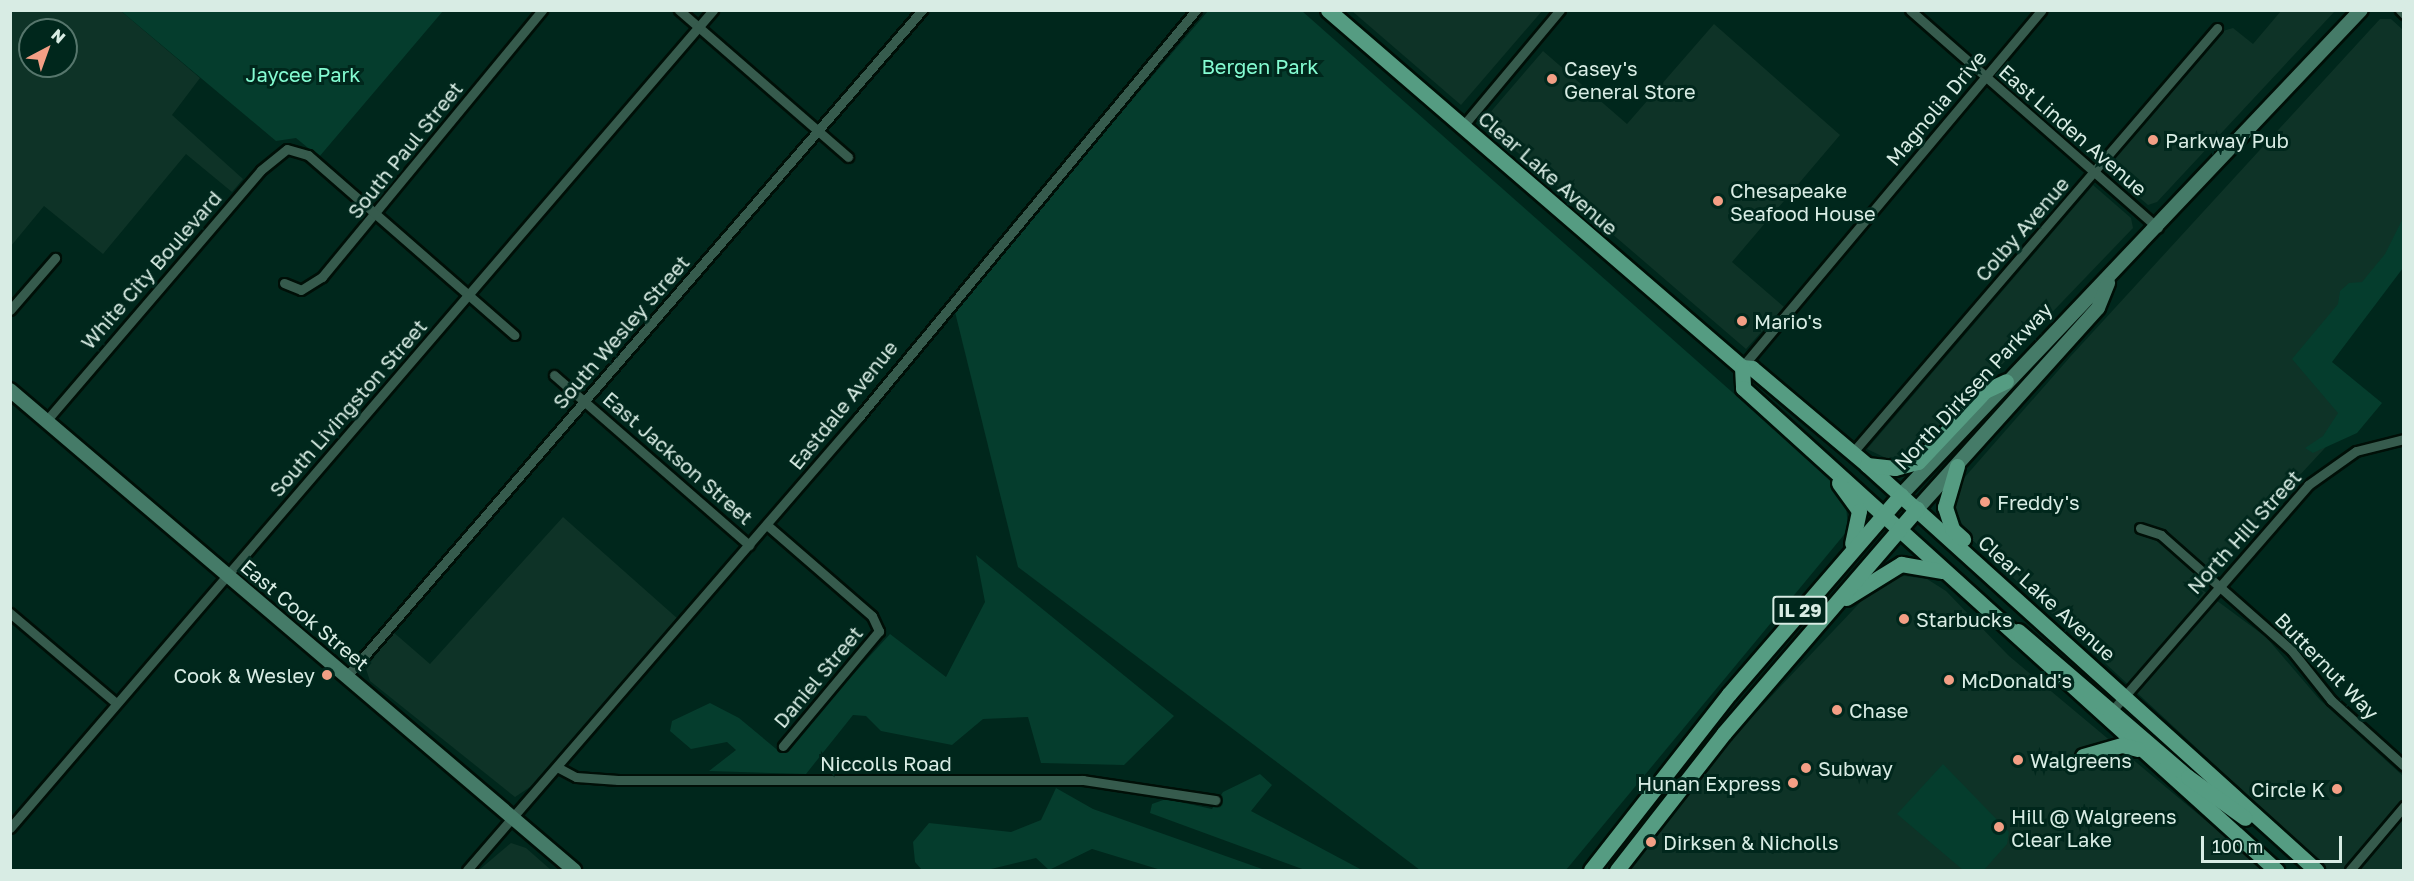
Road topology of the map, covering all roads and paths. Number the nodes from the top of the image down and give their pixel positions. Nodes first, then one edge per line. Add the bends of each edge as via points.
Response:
1 (543, 10) edge
2 (679, 10) edge
3 (713, 10) edge
4 (921, 10) edge
5 (1196, 10) edge
6 (1328, 10) edge
7 (1560, 10) edge
8 (1910, 10) edge
9 (2043, 10) edge
10 (2361, 10) edge
11 (2400, 10) edge
12 (2403, 14) edge
13 (698, 27) junction
14 (2217, 28) dead end
15 (1985, 78) junction
16 (1462, 127) junction
17 (817, 132) junction
18 (848, 157) dead end
19 (2093, 172) junction
20 (374, 214) junction
21 (2158, 228) junction
22 (55, 258) dead end
23 (284, 283) dead end
24 (2108, 283) junction
25 (468, 295) junction
26 (10, 310) edge
27 (514, 335) dead end
28 (1742, 367) junction
29 (554, 375) dead end
30 (2006, 381) junction
31 (10, 390) edge
32 (585, 401) junction
33 (1776, 417) junction
34 (46, 421) junction
35 (2403, 439) edge
36 (1852, 452) junction
37 (1867, 465) junction
38 (1957, 466) junction
39 (1901, 495) junction
40 (1917, 509) junction
41 (1885, 512) junction
42 (767, 525) junction
43 (1900, 528) junction
44 (2140, 528) dead end
45 (749, 545) junction
46 (1847, 554) junction
47 (1946, 573) junction
48 (228, 574) junction
49 (2219, 587) junction
50 (1831, 608) junction
51 (10, 613) edge
52 (879, 631) joint
53 (2063, 639) junction
54 (347, 676) junction
55 (2124, 696) junction
56 (116, 703) junction
57 (2108, 715) junction
58 (783, 746) dead end
59 (2138, 749) junction
60 (2083, 756) dead end
61 (2403, 766) edge
62 (557, 767) junction
63 (1216, 800) dead end
64 (2403, 806) edge
65 (513, 818) junction
66 (12, 824) edge
67 (2272, 830) junction
68 (467, 870) edge
69 (574, 870) edge
70 (1591, 870) edge
71 (1617, 870) edge
72 (2276, 870) edge
73 (2316, 870) edge
74 (2350, 870) edge

1 - 20 street, South Paul Street
2 - 13 street
3 - 13 street, South Livingston Street
4 - 17 street, South Wesley Street
5 - 42 street, Eastdale Avenue
6 - 16 main road, Clear Lake Avenue
7 - 16 street
8 - 15 street, East Linden Avenue
9 - 15 street, Magnolia Drive
10 - 21 main road, North Dirksen Parkway / IL 29
11 - 12 street
13 - 17 street
13 - 25 street, South Livingston Street
14 - 19 street, Colby Avenue
15 - 19 street, East Linden Avenue
15 - 28 street, Magnolia Drive
16 - 28 main road, Clear Lake Avenue
17 - 18 street
17 - 32 street, South Wesley Street
19 - 21 street, East Linden Avenue
19 - 36 street, Colby Avenue
20 - 23 street, South Paul Street via 311,285 301,290
20 - 25 street
20 - 34 street, White City Boulevard via 302,150 287,148 261,170
21 - 24 main road, North Dirksen Parkway / IL 29
22 - 26 street
24 - 30 main road, North Dirksen Parkway / IL 29 via 2084,296
24 - 38 main road, North Dirksen Parkway / IL 29 via 2098,308
25 - 27 street
25 - 48 street, South Livingston Street
28 - 33 main road via 1743,388
28 - 36 main road, Clear Lake Avenue via 1752,368
29 - 32 street, East Jackson Street
30 - 37 main road via 1985,391 1918,462 1895,468
30 - 39 main road, North Dirksen Parkway / IL 29
31 - 34 main road, East Cook Street
32 - 45 street, East Jackson Street
32 - 54 street, South Wesley Street
33 - 41 main road
33 - 46 main road via 1779,430 1855,499 1857,530
34 - 48 main road, East Cook Street
35 - 49 street, North Hill Street via 2372,445 2330,465
36 - 37 main road, Clear Lake Avenue
37 - 39 main road, Clear Lake Avenue
38 - 40 main road, North Dirksen Parkway / IL 29
38 - 53 main road via 1945,499 1952,529 2057,622
39 - 40 main road, Clear Lake Avenue
39 - 41 main road, North Dirksen Parkway / IL 29
40 - 43 main road, IL 29
40 - 53 main road, Clear Lake Avenue
41 - 43 main road
41 - 46 main road, North Dirksen Parkway / IL 29
42 - 45 street, Eastdale Avenue
42 - 52 street, East Jackson Street via 872,616
43 - 47 main road
43 - 50 main road, IL 29
44 - 49 street, Butternut Way via 2161,535
45 - 62 street, Eastdale Avenue
46 - 70 main road, IL 29 via 1690,741
47 - 50 main road via 1900,564
47 - 57 main road via 1989,614 2039,646
48 - 54 main road, East Cook Street
48 - 56 street, South Livingston Street
49 - 55 street, North Hill Street
49 - 61 street, Butternut Way via 2292,651 2331,700
50 - 71 main road, IL 29
51 - 56 street
52 - 58 street, Daniel Street
53 - 55 main road, Clear Lake Avenue
54 - 65 main road, East Cook Street
55 - 57 street, North Hill Street
55 - 67 main road, Clear Lake Avenue
56 - 66 street, South Livingston Street
57 - 59 main road
57 - 67 main road via 2188,777
59 - 60 main road via 2122,745
59 - 72 main road
62 - 63 street, Niccolls Road via 576,777 618,780 1102,781
62 - 65 street, Eastdale Avenue
64 - 74 street
65 - 68 street, Eastdale Avenue
65 - 69 main road, East Cook Street
67 - 73 main road, Clear Lake Avenue

